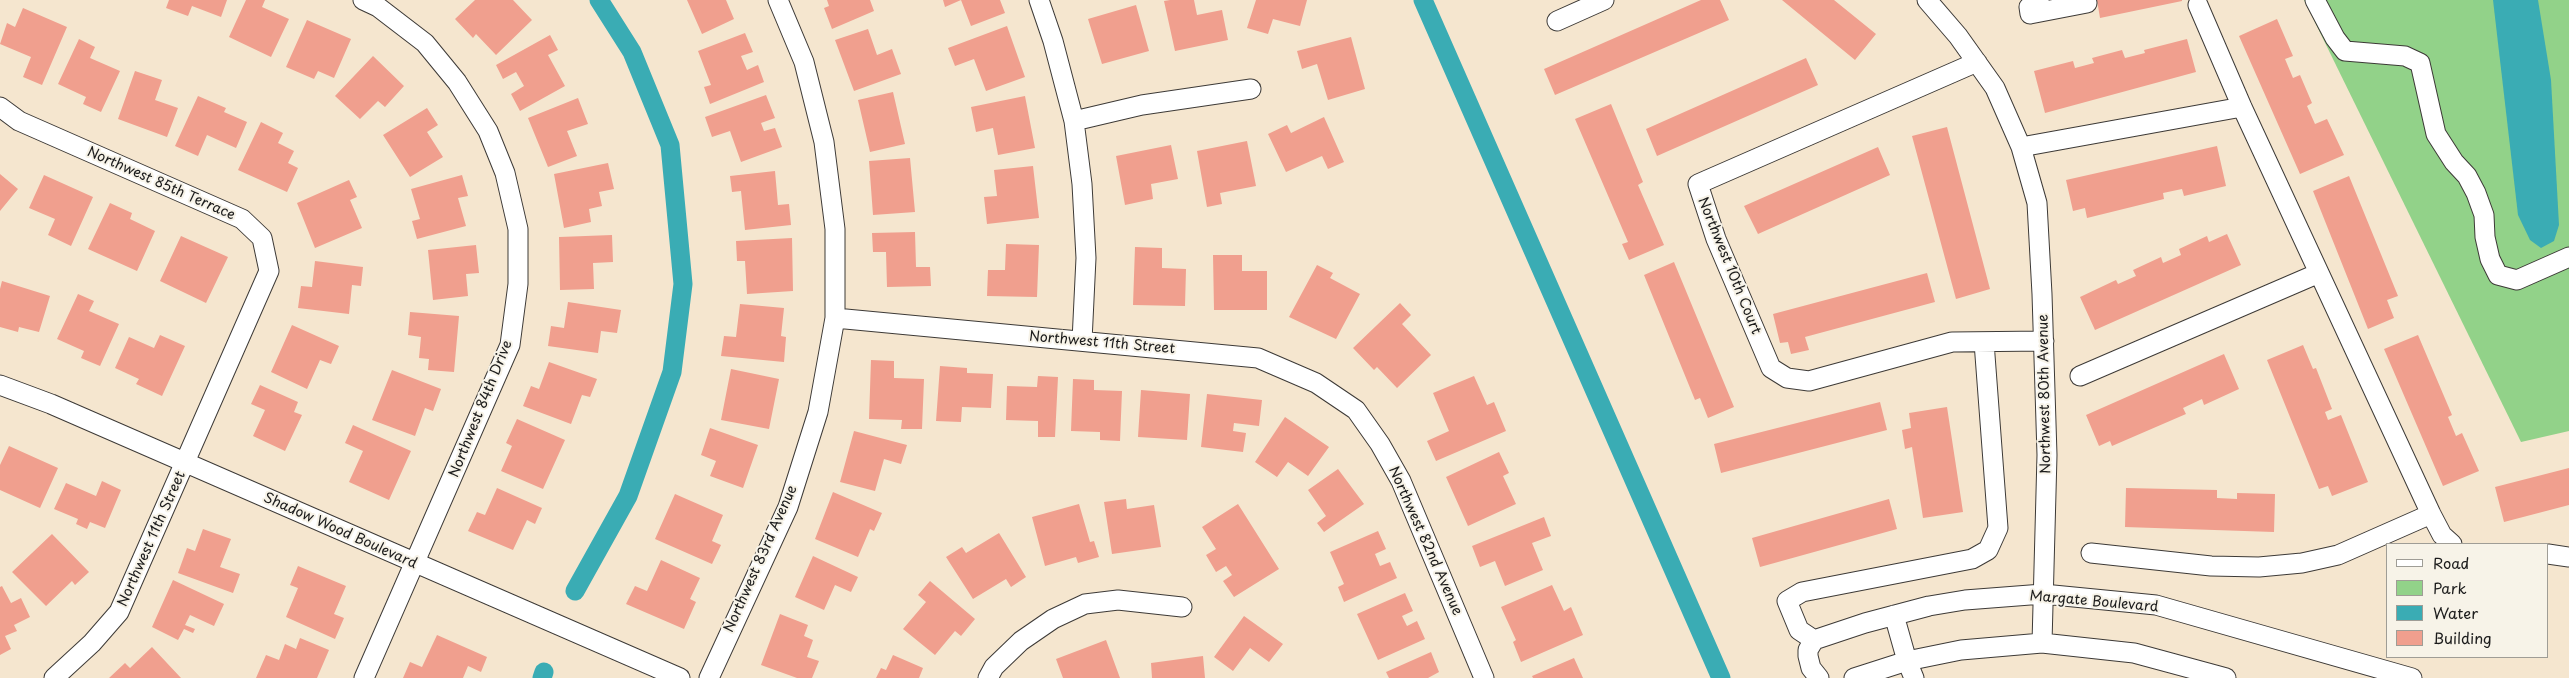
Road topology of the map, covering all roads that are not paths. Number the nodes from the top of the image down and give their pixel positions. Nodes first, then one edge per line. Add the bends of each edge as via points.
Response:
1 (363, 0) edge
2 (778, 0) edge
3 (1039, 0) edge
4 (1604, 0) edge
5 (2039, 0) edge
6 (2315, 0) edge
7 (1934, 3) edge
8 (2087, 3) dead end
9 (2198, 5) dead end
10 (1557, 21) dead end
11 (1977, 62) junction
12 (1252, 88) dead end
13 (0, 107) edge
14 (2242, 107) junction
15 (1074, 121) junction
16 (2021, 147) junction
17 (2569, 257) edge
18 (2319, 273) junction
19 (835, 318) junction
20 (1082, 341) junction
21 (2044, 341) junction
22 (1984, 342) junction
23 (2080, 376) dead end
24 (0, 385) edge
25 (1356, 410) joint
26 (186, 463) junction
27 (2431, 514) junction
28 (2451, 543) edge
29 (2091, 553) dead end
30 (2549, 554) edge
31 (2568, 556) edge
32 (415, 564) junction
33 (2043, 594) junction
34 (1182, 607) dead end
35 (1894, 615) junction
36 (1814, 640) junction
37 (2042, 643) junction
38 (1910, 670) edge
39 (54, 678) edge
40 (364, 678) edge
41 (680, 678) edge
42 (709, 678) edge
43 (988, 678) edge
44 (1484, 678) edge
45 (1819, 678) edge
46 (1854, 678) edge
47 (2226, 678) edge
48 (2412, 678) edge

1 - 32 street, Northwest 84th Drive via 378,7 425,43 458,82 488,131 505,172 518,229 518,284 510,345
2 - 19 street, Northwest 83rd Avenue via 804,62 824,142 835,229
3 - 15 street
4 - 10 street
5 - 8 street via 2029,7 2030,14
6 - 17 street via 2345,51 2405,56 2420,63 2436,134 2476,193 2484,215 2490,259 2498,275 2517,280
7 - 11 street, Northwest 80th Avenue
9 - 14 street
11 - 16 street, Northwest 80th Avenue via 1995,88
11 - 22 street, Northwest 10th Court via 1698,184 1716,239 1771,368 1787,378 1809,381 1952,342
12 - 15 street via 1142,105
13 - 26 street, Northwest 85th Terrace via 19,121 242,219 262,238 269,271
14 - 16 street
14 - 18 street
15 - 20 street via 1086,258
16 - 21 street, Northwest 80th Avenue via 2037,203
18 - 23 street
18 - 27 street
19 - 20 street, Northwest 11th Street
19 - 42 street, Northwest 83rd Avenue via 818,412 788,507
20 - 25 street, Northwest 11th Street via 1258,358 1316,383
21 - 22 street, Northwest 10th Court
21 - 33 street, Northwest 80th Avenue via 2047,455
22 - 36 street via 1998,528 1988,550 1972,559 1802,592 1787,601 1799,630
24 - 26 street, Shadow Wood Boulevard
25 - 44 street, Northwest 82nd Avenue via 1401,481
26 - 32 street, Shadow Wood Boulevard
26 - 39 street, Northwest 11th Street via 119,612
27 - 28 street via 2442,535
27 - 29 street via 2338,555 2302,563 2259,567 2211,566
30 - 31 street
32 - 40 street, Northwest 84th Drive
32 - 41 street, Shadow Wood Boulevard
33 - 35 street, Margate Boulevard via 1966,600
33 - 37 street, Northwest 80th Avenue
33 - 48 street, Margate Boulevard via 2156,605
34 - 43 street via 1118,600 1085,604 1053,619 1021,641 994,667
35 - 36 street, Margate Boulevard
35 - 38 street
36 - 45 street via 1808,656 1811,668
37 - 38 street via 1986,647
37 - 47 street via 2134,653
38 - 46 street

